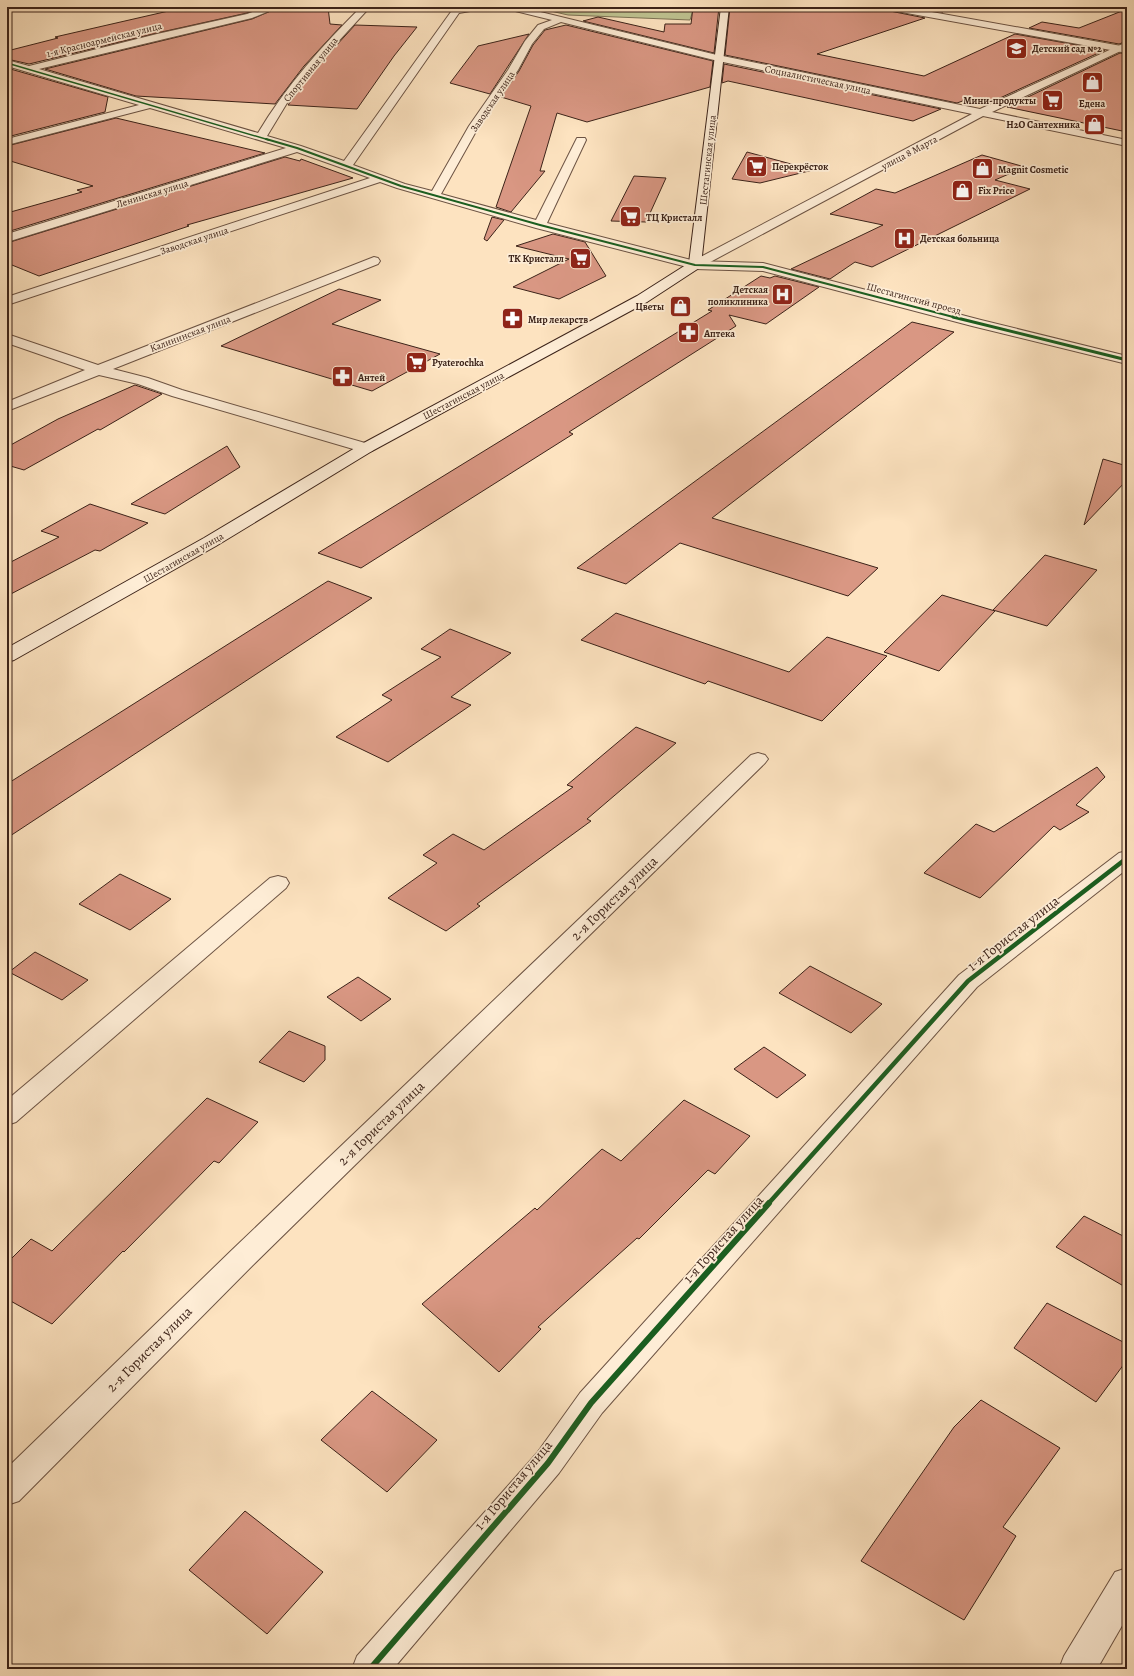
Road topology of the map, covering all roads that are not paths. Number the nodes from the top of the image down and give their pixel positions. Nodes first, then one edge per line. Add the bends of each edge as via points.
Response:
1 (14, 7) edge
2 (275, 7) edge
3 (366, 7) edge
4 (478, 7) edge
5 (510, 7) edge
6 (725, 7) edge
7 (890, 7) edge
8 (7, 8) edge
9 (561, 19) junction
10 (1124, 48) edge
11 (718, 58) junction
12 (7, 63) edge
13 (30, 69) junction
14 (7, 74) edge
15 (152, 105) junction
16 (981, 113) junction
17 (261, 138) junction
18 (581, 140) dead end
19 (7, 142) edge
20 (1127, 143) edge
21 (297, 148) junction
22 (347, 165) junction
23 (382, 178) junction
24 (435, 195) junction
25 (540, 225) junction
26 (7, 238) edge
27 (374, 261) dead end
28 (695, 265) junction
29 (7, 301) edge
30 (7, 338) edge
31 (1127, 360) edge
32 (98, 370) junction
33 (7, 407) edge
34 (366, 448) junction
35 (7, 656) edge
36 (758, 759) dead end
37 (1127, 858) edge
38 (278, 883) dead end
39 (7, 1115) edge
40 (7, 1490) edge
41 (1127, 1584) edge
42 (370, 1669) edge
43 (1077, 1669) edge

1 - 8 street
2 - 13 street, 1-я Красноармейская улица via 249,16
3 - 17 street, Спортивная улица via 330,43 273,114
4 - 22 street via 456,11
5 - 9 street, Социалистическая улица
6 - 11 street, Шестагинская улица
7 - 10 street
9 - 11 street, Социалистическая улица
9 - 24 street, Заводская улица via 541,27 528,43 513,70 474,126
10 - 16 street, улица 8 Марта
11 - 16 street, Социалистическая улица
11 - 28 street, Шестагинская улица
12 - 13 street, Шестагинский проезд
13 - 14 street, 1-я Красноармейская улица
13 - 15 street, Шестагинский проезд
15 - 17 street, Шестагинский проезд
15 - 19 street
16 - 20 street, Социалистическая улица
16 - 28 street, улица 8 Марта
17 - 21 street, Шестагинский проезд
18 - 25 street
21 - 22 street, Шестагинский проезд
21 - 26 street, Ленинская улица
22 - 23 street, Шестагинский проезд
23 - 24 street, Шестагинский проезд
23 - 29 street, Заводская улица
24 - 25 street, Шестагинский проезд
25 - 28 street, Шестагинский проезд
27 - 32 street, Калининская улица
28 - 31 street, Шестагинский проезд via 763,267
28 - 34 street, Шестагинская улица via 642,299
30 - 32 street
32 - 33 street, Калининская улица
32 - 34 street via 143,381
34 - 35 street, Шестагинская улица via 210,542
36 - 40 street, 2-я Гористая улица via 243,1257
37 - 42 street, 1-я Гористая улица via 968,981 591,1403 548,1463
38 - 39 street
41 - 43 street

